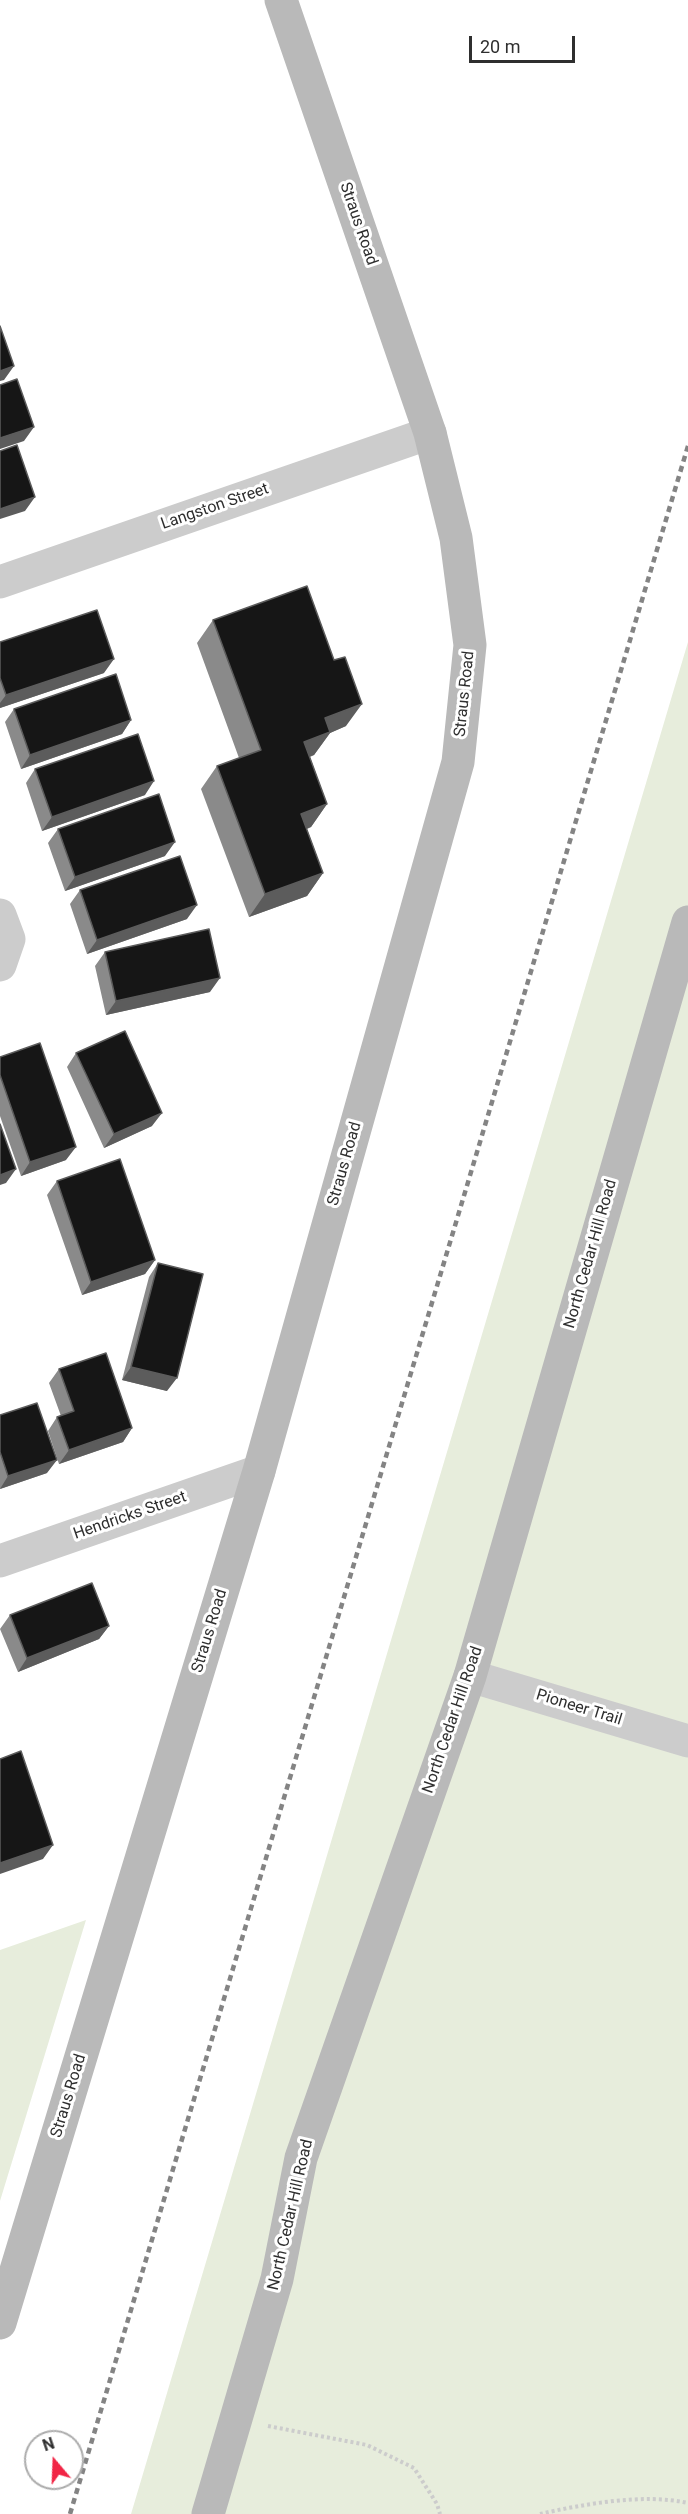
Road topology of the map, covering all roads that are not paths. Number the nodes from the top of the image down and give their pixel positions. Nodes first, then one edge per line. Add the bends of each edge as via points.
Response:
1 (280, 0) edge
2 (430, 433) junction
3 (0, 582) edge
4 (0, 915) edge
5 (688, 922) edge
6 (0, 964) edge
7 (259, 1471) junction
8 (0, 1561) edge
9 (470, 1676) junction
10 (688, 1741) edge
11 (0, 2323) edge
12 (208, 2514) edge

1 - 2 street, Straus Road
2 - 3 street, Langston Street
2 - 7 street, Straus Road via 456,538 470,645 458,762
4 - 6 street via 9,939
5 - 9 street, North Cedar Hill Road
7 - 8 street, Hendricks Street
7 - 11 street, Straus Road
9 - 10 street, Pioneer Trail
9 - 12 street, North Cedar Hill Road via 301,2158 277,2279

